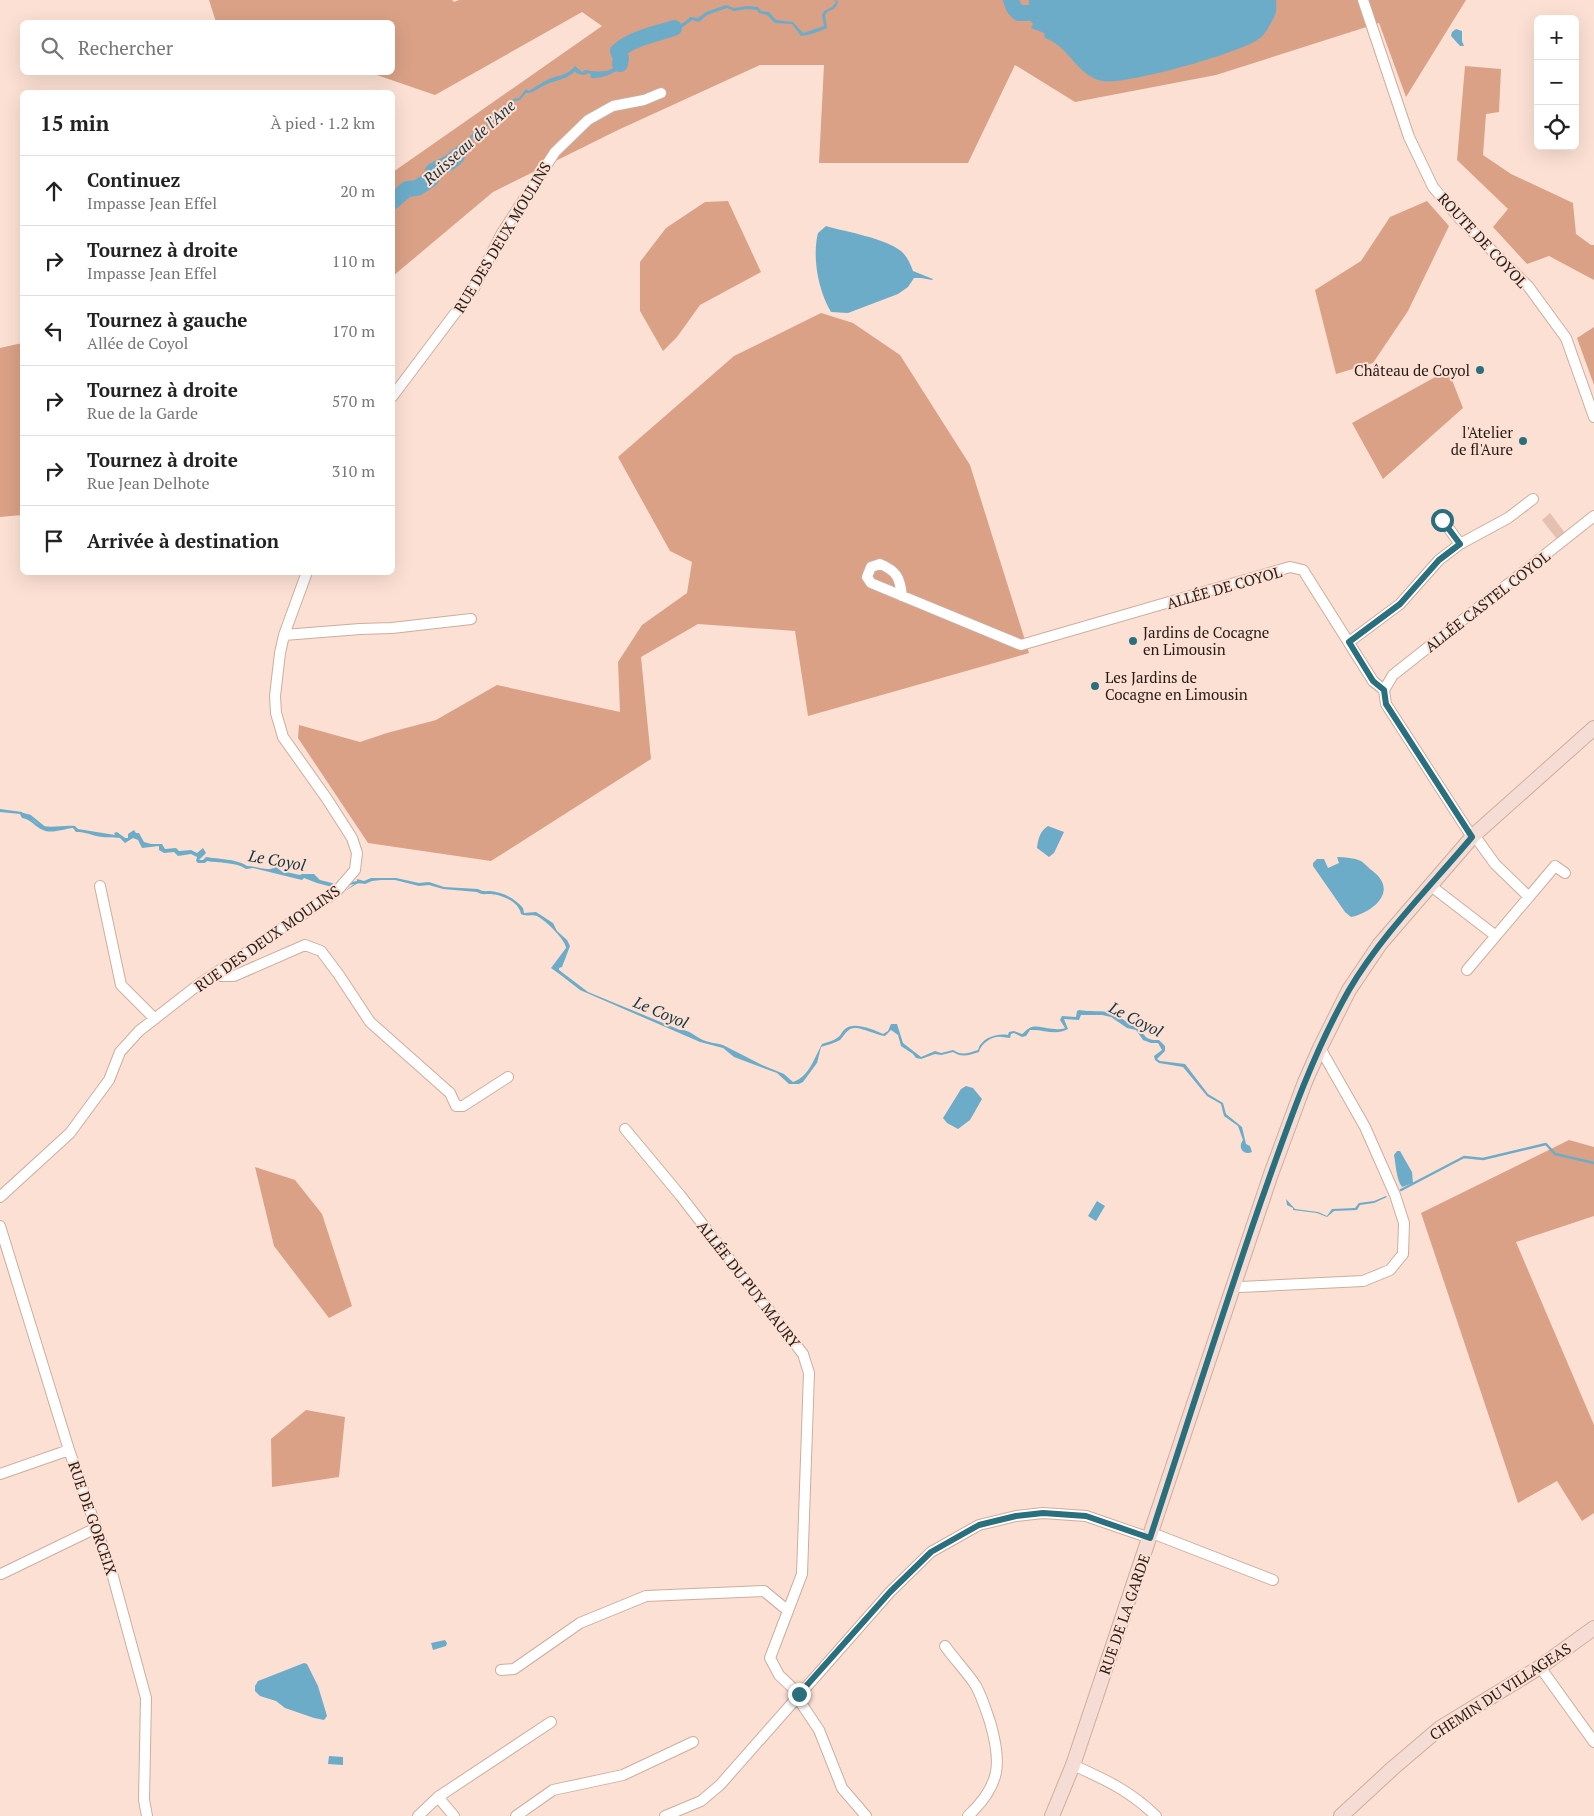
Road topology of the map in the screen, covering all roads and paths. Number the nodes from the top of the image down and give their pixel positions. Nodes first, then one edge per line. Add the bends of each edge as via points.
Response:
1 (1363, 0) edge
2 (661, 93) dead end
3 (395, 393) edge
4 (1594, 417) edge
5 (1533, 499) dead end
6 (1594, 516) edge
7 (1442, 519) dead end
8 (1460, 544) junction
9 (306, 575) edge
10 (902, 596) dead end
11 (471, 619) dead end
12 (284, 635) junction
13 (1349, 642) junction
14 (1384, 690) junction
15 (1594, 729) edge
16 (1473, 836) junction
17 (1565, 872) dead end
18 (100, 886) dead end
19 (1431, 886) junction
20 (1529, 897) junction
21 (1496, 936) junction
22 (1467, 970) dead end
23 (212, 976) junction
24 (155, 1019) junction
25 (1320, 1048) junction
26 (508, 1077) dead end
27 (625, 1129) dead end
28 (0, 1197) edge
29 (0, 1226) edge
30 (1232, 1284) junction
31 (69, 1450) junction
32 (0, 1474) edge
33 (96, 1528) junction
34 (1151, 1536) junction
35 (1, 1574) dead end
36 (1273, 1580) dead end
37 (787, 1610) junction
38 (1594, 1628) edge
39 (945, 1646) dead end
40 (1540, 1667) junction
41 (501, 1670) dead end
42 (798, 1695) junction
43 (551, 1722) dead end
44 (692, 1742) dead end
45 (1594, 1742) edge
46 (1073, 1765) junction
47 (438, 1797) junction
48 (147, 1816) edge
49 (418, 1816) edge
50 (454, 1816) edge
51 (516, 1816) edge
52 (666, 1816) edge
53 (866, 1816) edge
54 (968, 1816) edge
55 (1052, 1816) edge
56 (1156, 1816) edge
57 (1341, 1816) edge

1 - 4 street, ROUTE DE COYOL via 1409,137 1433,187 1460,219 1528,286 1566,338
2 - 3 street, RUE DES DEUX MOULINS via 613,106 588,120 555,152 502,233 474,288
5 - 8 street via 1508,518
6 - 14 street, ALLÉE CASTEL COYOL via 1393,675
7 - 8 street
8 - 13 street via 1439,560 1400,604
9 - 12 street, RUE DES DEUX MOULINS
10 - 13 street, ALLÉE DE COYOL via 1021,645 1290,568 1303,570
11 - 12 street
12 - 23 street, RUE DES DEUX MOULINS via 275,696 283,737 352,838 357,853 355,870 336,892
13 - 14 street, ALLÉE DE COYOL via 1373,681
14 - 16 street, ALLÉE DE COYOL via 1386,704
15 - 16 main road, RUE DE LA GARDE
16 - 19 main road, RUE DE LA GARDE
16 - 20 street, ALLÉE DE COYOL via 1495,864
17 - 20 street via 1554,866
18 - 24 street via 121,985
19 - 21 street
19 - 25 main road, RUE DE LA GARDE via 1380,944 1349,990
20 - 21 street
21 - 22 street
23 - 24 street, RUE DES DEUX MOULINS
23 - 26 street via 234,976 305,945 321,952 370,1022 450,1093 456,1106 463,1106
24 - 28 street, RUE DES DEUX MOULINS via 120,1052 109,1080 70,1133
25 - 30 main road, RUE DE LA GARDE via 1301,1091
25 - 30 street via 1365,1127 1395,1195 1404,1223 1403,1254 1390,1270 1363,1281
27 - 37 street, ALLÉE DU PUY MAURY via 803,1354 809,1373 802,1574
29 - 31 street, RUE DE GORCEIX
30 - 34 main road, RUE DE LA GARDE
31 - 32 street
31 - 33 street, RUE DE GORCEIX
33 - 35 street
33 - 48 street, RUE DE GORCEIX via 112,1573 146,1698 144,1800
34 - 36 street
34 - 42 street via 1086,1516 1043,1513 979,1525 931,1552 890,1592
34 - 46 main road, RUE DE LA GARDE
37 - 41 street via 764,1591 646,1596 580,1623 514,1668
37 - 42 street, ALLÉE DU PUY MAURY via 770,1658 779,1675
38 - 40 main road, CHEMIN DU VILLAGEAS
39 - 54 street via 976,1686 993,1734 998,1762 992,1786
40 - 45 street
40 - 57 main road, CHEMIN DU VILLAGEAS via 1440,1728
42 - 52 street via 720,1785 701,1800
42 - 53 street via 819,1730 842,1788
43 - 47 street
44 - 51 street via 623,1774 553,1790
46 - 55 main road, RUE DE LA GARDE
46 - 56 street via 1119,1786
47 - 49 street
47 - 50 street

